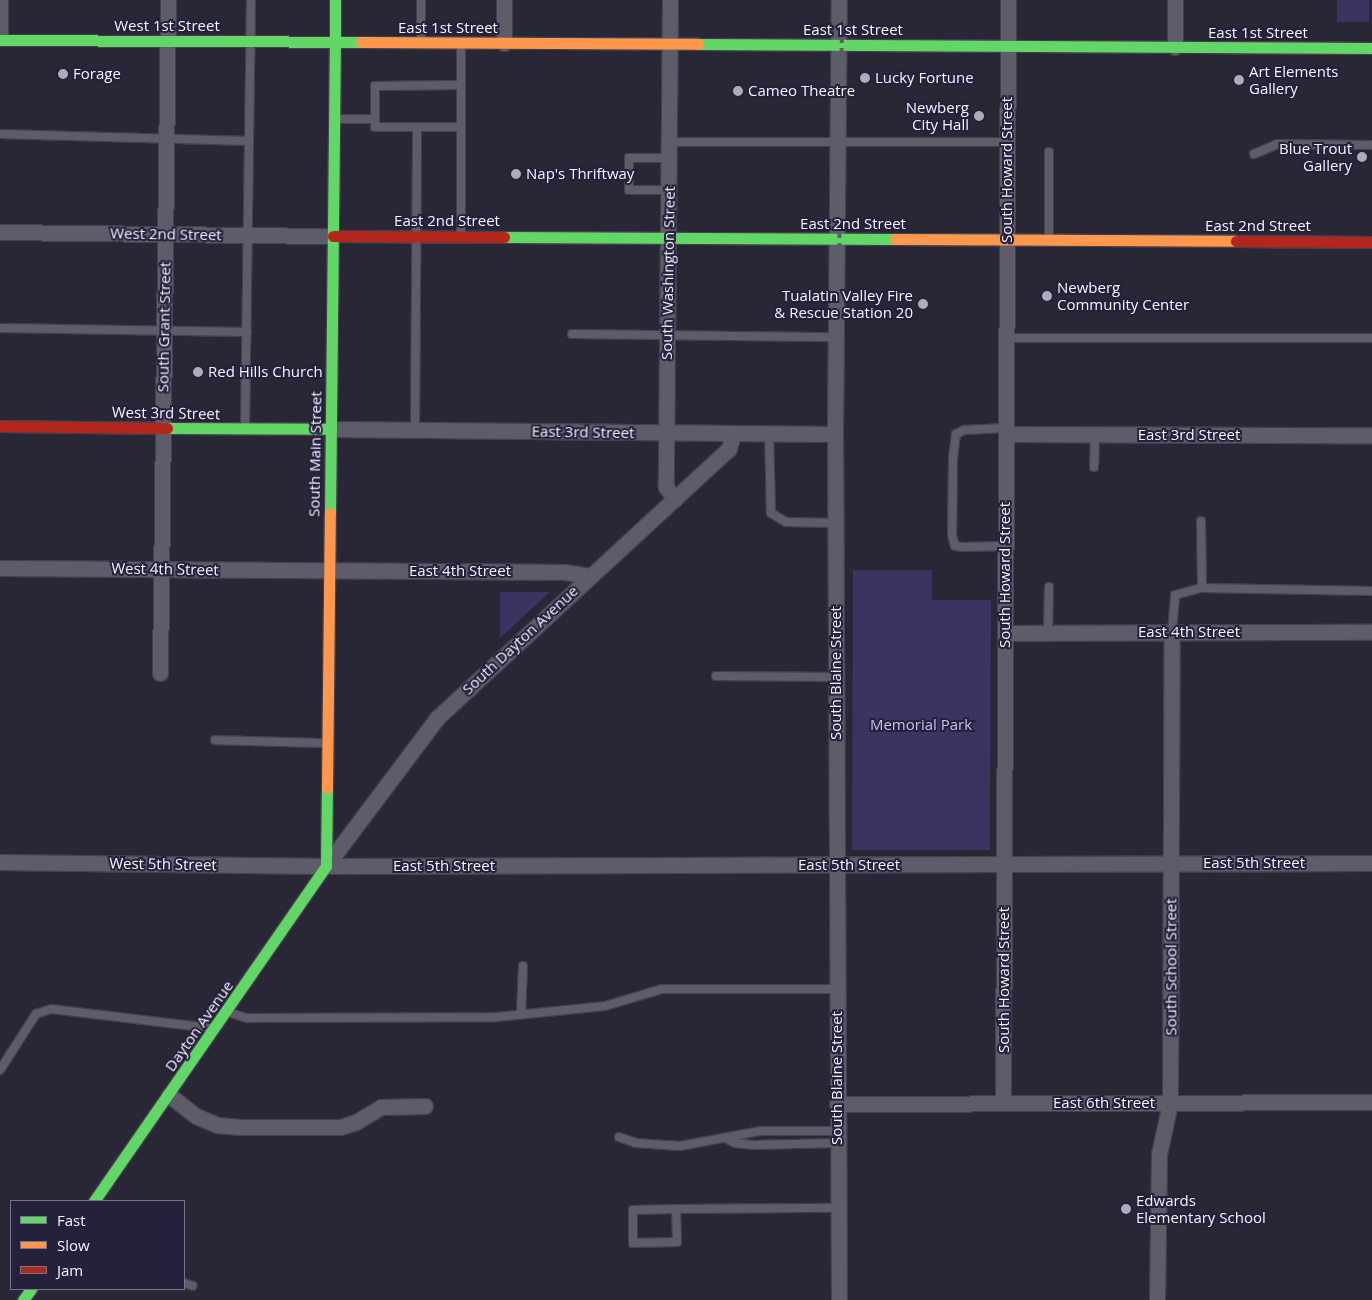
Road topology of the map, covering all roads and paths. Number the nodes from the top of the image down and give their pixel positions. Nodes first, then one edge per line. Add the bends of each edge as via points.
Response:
1 (0, 0) edge
2 (168, 0) edge
3 (251, 0) edge
4 (335, 0) edge
5 (421, 0) edge
6 (504, 0) edge
7 (670, 0) edge
8 (839, 0) edge
9 (1008, 0) edge
10 (1175, 0) edge
11 (0, 38) edge
12 (168, 41) junction
13 (250, 41) junction
14 (335, 42) junction
15 (421, 42) junction
16 (461, 43) junction
17 (504, 43) junction
18 (670, 44) junction
19 (839, 45) junction
20 (1008, 46) junction
21 (1175, 47) junction
22 (1372, 48) edge
23 (461, 85) junction
24 (334, 119) junction
25 (375, 119) junction
26 (418, 127) junction
27 (461, 127) junction
28 (0, 134) edge
29 (166, 138) junction
30 (249, 141) junction
31 (669, 142) junction
32 (837, 142) junction
33 (1007, 142) junction
34 (1372, 145) edge
35 (1049, 152) dead end
36 (1254, 154) dead end
37 (669, 158) junction
38 (668, 190) junction
39 (0, 232) edge
40 (165, 234) junction
41 (248, 235) junction
42 (333, 236) junction
43 (418, 236) junction
44 (461, 236) junction
45 (668, 238) junction
46 (836, 239) junction
47 (1007, 240) junction
48 (1048, 240) junction
49 (1372, 242) edge
50 (0, 328) edge
51 (164, 331) junction
52 (247, 332) junction
53 (572, 334) dead end
54 (667, 335) junction
55 (835, 337) junction
56 (1006, 338) junction
57 (1372, 338) edge
58 (0, 426) edge
59 (162, 428) junction
60 (245, 429) junction
61 (331, 429) junction
62 (415, 430) junction
63 (1006, 431) junction
64 (666, 432) junction
65 (733, 433) junction
66 (769, 433) junction
67 (835, 434) junction
68 (1095, 434) junction
69 (1372, 435) edge
70 (1094, 467) dead end
71 (675, 499) junction
72 (1201, 521) dead end
73 (835, 523) junction
74 (1006, 546) junction
75 (0, 568) edge
76 (161, 569) junction
77 (329, 571) junction
78 (590, 576) junction
79 (1049, 587) dead end
80 (1202, 588) junction
81 (1372, 591) edge
82 (1172, 632) junction
83 (1372, 632) edge
84 (1005, 633) junction
85 (1048, 633) junction
86 (160, 673) dead end
87 (716, 676) dead end
88 (836, 677) junction
89 (215, 740) dead end
90 (327, 743) junction
91 (0, 862) edge
92 (1171, 863) junction
93 (1372, 863) edge
94 (1004, 864) junction
95 (837, 865) junction
96 (326, 866) junction
97 (523, 966) dead end
98 (837, 989) junction
99 (227, 1011) junction
100 (521, 1014) junction
101 (215, 1029) junction
102 (0, 1070) edge
103 (169, 1095) junction
104 (1372, 1102) edge
105 (1003, 1103) junction
106 (1170, 1103) junction
107 (837, 1104) junction
108 (425, 1106) dead end
109 (619, 1137) dead end
110 (837, 1137) junction
111 (725, 1138) junction
112 (95, 1200) edge
113 (838, 1208) junction
114 (676, 1209) junction
115 (185, 1283) edge
116 (193, 1286) dead end
117 (839, 1300) edge
118 (1157, 1300) edge

1 - 11 street
2 - 12 street, South Grant Street
3 - 13 lane
4 - 14 street, South Main Street
5 - 15 lane
6 - 17 street
7 - 18 street, South Washington Street
8 - 19 street, South Blaine Street
9 - 20 street, South Howard Street
10 - 21 street
11 - 12 street, West 1st Street
12 - 13 street, West 1st Street
12 - 29 street, South Grant Street
13 - 14 street, West 1st Street
13 - 30 lane
14 - 15 street, East 1st Street
14 - 24 street, South Main Street
15 - 16 street, East 1st Street
16 - 17 street, East 1st Street
16 - 23 lane
17 - 18 street, East 1st Street
18 - 19 street, East 1st Street
18 - 31 street, South Washington Street
19 - 20 street, East 1st Street
19 - 32 street, South Blaine Street
20 - 21 street, East 1st Street
20 - 33 street, South Howard Street
21 - 22 street, East 1st Street
23 - 25 lane via 375,86
23 - 27 lane
24 - 25 lane
24 - 42 street, South Main Street
25 - 26 lane via 375,127
26 - 27 lane
26 - 43 lane
27 - 44 lane
28 - 29 lane
29 - 30 lane
29 - 40 street, South Grant Street
30 - 41 lane
31 - 32 lane
31 - 37 street, South Washington Street
32 - 33 lane
32 - 46 street, South Blaine Street
33 - 47 street, South Howard Street
34 - 36 lane via 1277,144
35 - 48 lane
37 - 38 street, South Washington Street
37 - 38 lane via 628,158 629,190
38 - 45 street, South Washington Street
39 - 40 street, West 2nd Street
40 - 41 street, West 2nd Street
40 - 51 street, South Grant Street
41 - 42 street, West 2nd Street
41 - 52 lane
42 - 43 street, East 2nd Street
42 - 61 street, South Main Street
43 - 44 street, East 2nd Street
43 - 62 lane
44 - 45 street, East 2nd Street
45 - 46 street, East 2nd Street
45 - 54 street, South Washington Street
46 - 47 street, East 2nd Street
46 - 55 street, South Blaine Street
47 - 48 street, East 2nd Street
47 - 56 street, South Howard Street
48 - 49 street, East 2nd Street
50 - 51 lane
51 - 52 lane
51 - 59 street, South Grant Street
52 - 60 lane
53 - 54 lane
54 - 55 lane
54 - 64 street, South Washington Street
55 - 67 street, South Blaine Street
56 - 57 lane
56 - 63 street, South Howard Street
58 - 59 street, West 3rd Street
59 - 60 street, West 3rd Street
59 - 76 street, South Grant Street
60 - 61 street, West 3rd Street
61 - 62 street, East 3rd Street
61 - 77 street, South Main Street
62 - 64 street, East 3rd Street
63 - 68 street, East 3rd Street
63 - 74 street, South Howard Street
63 - 74 lane via 964,430 956,434 952,458 952,535 956,546
64 - 65 street, East 3rd Street
64 - 71 street, South Washington Street via 666,487
65 - 66 street, East 3rd Street
65 - 71 street, South Dayton Avenue via 729,449
66 - 67 street, East 3rd Street
66 - 73 lane via 770,513 786,522
67 - 73 street, South Blaine Street
68 - 69 street, East 3rd Street
68 - 70 lane
71 - 78 street, South Dayton Avenue
72 - 80 lane
73 - 88 street, South Blaine Street
74 - 84 street, South Howard Street
75 - 76 street, West 4th Street
76 - 77 street, West 4th Street
76 - 86 street, South Grant Street
77 - 78 street, East 4th Street via 565,572
77 - 90 street, South Main Street
78 - 96 street, South Dayton Avenue via 437,718
79 - 85 lane
80 - 81 lane
80 - 82 lane via 1174,595
82 - 83 street, East 4th Street
82 - 85 street, East 4th Street
82 - 92 street, South School Street
84 - 85 street, East 4th Street
84 - 94 street, South Howard Street
87 - 88 lane
88 - 95 street, South Blaine Street
89 - 90 lane
90 - 96 street, South Main Street
91 - 96 street, West 5th Street
92 - 93 street, East 5th Street
92 - 94 street, East 5th Street
92 - 106 street, South School Street
94 - 95 street, East 5th Street
94 - 105 street, South Howard Street
95 - 96 street, East 5th Street
95 - 98 street, South Blaine Street
96 - 99 street, Dayton Avenue
97 - 100 lane
98 - 100 lane via 662,989 605,1006
98 - 107 street, South Blaine Street
99 - 100 lane via 247,1018
99 - 101 street, Dayton Avenue
101 - 102 lane via 51,1009 36,1014
101 - 103 street, Dayton Avenue
103 - 108 street via 196,1116 217,1125 238,1127 340,1127 356,1122 381,1107
103 - 112 street, Dayton Avenue
104 - 106 street, East 6th Street
105 - 106 street, East 6th Street
105 - 107 street, East 6th Street
106 - 118 street, South School Street via 1159,1154
107 - 110 street, South Blaine Street
109 - 111 lane via 655,1146
110 - 111 lane via 760,1131
110 - 111 lane via 754,1145 735,1143
110 - 113 street, South Blaine Street
113 - 114 lane
113 - 117 street, South Blaine Street
114 - 114 lane via 633,1210 633,1243 676,1242
115 - 116 lane

